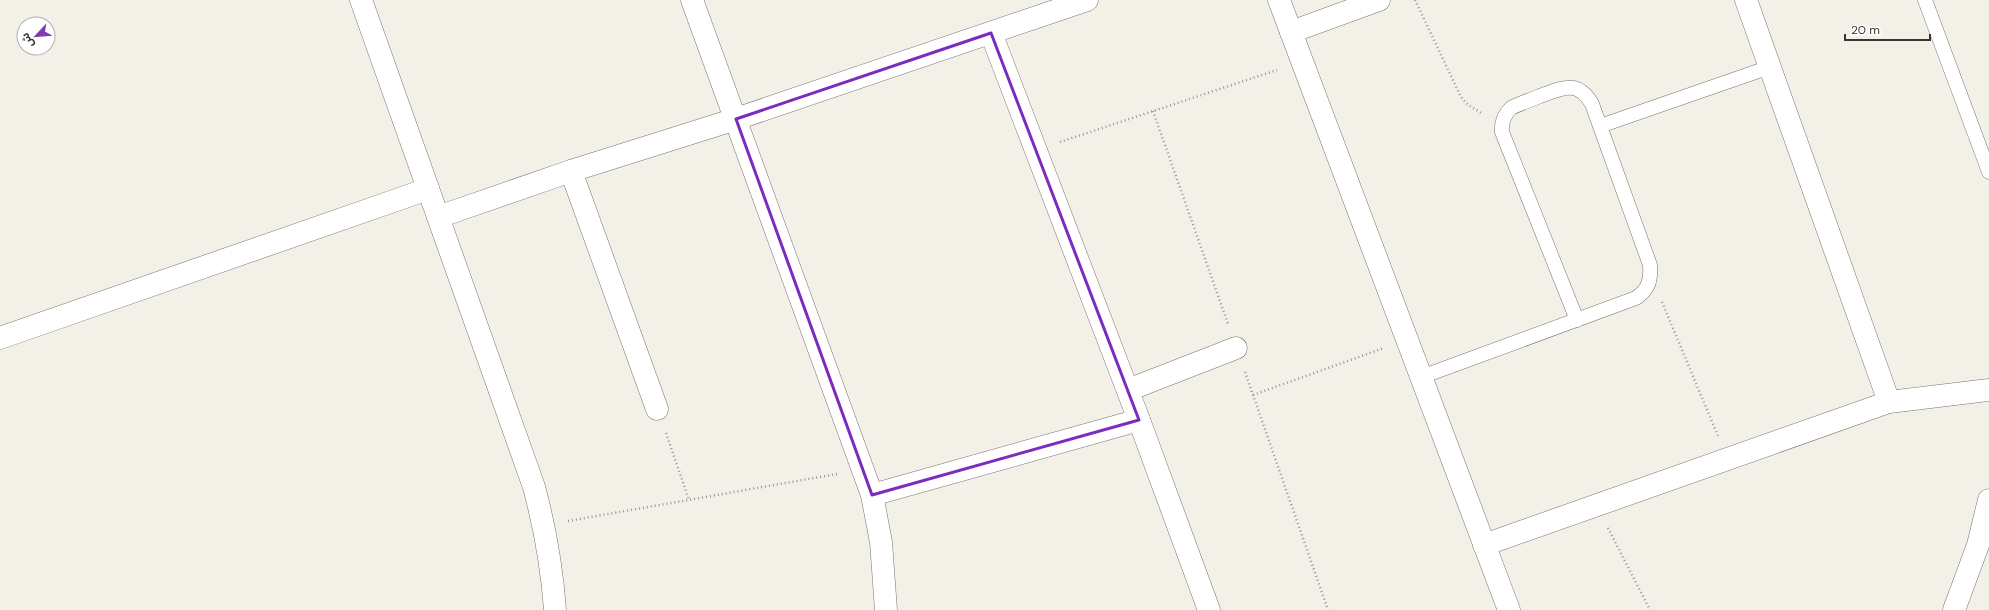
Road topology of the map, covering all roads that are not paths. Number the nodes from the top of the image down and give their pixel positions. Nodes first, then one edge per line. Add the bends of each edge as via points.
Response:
1 (361, 0) edge
2 (692, 0) edge
3 (1087, 0) edge
4 (1279, 0) edge
5 (1379, 0) edge
6 (1746, 0) edge
7 (1925, 0) edge
8 (991, 32) junction
9 (1291, 32) junction
10 (1770, 67) junction
11 (736, 119) junction
12 (1600, 126) junction
13 (571, 171) junction
14 (1989, 172) edge
15 (428, 189) junction
16 (438, 217) junction
17 (1577, 320) junction
18 (0, 338) edge
19 (1236, 348) dead end
20 (1421, 377) junction
21 (1128, 390) junction
22 (1989, 390) edge
23 (1889, 402) junction
24 (657, 409) road end
25 (1139, 420) junction
26 (872, 494) junction
27 (1989, 500) edge
28 (1484, 545) junction
29 (555, 610) edge
30 (886, 610) edge
31 (1209, 610) edge
32 (1509, 610) edge
33 (1954, 610) edge

1 - 15 street
2 - 11 street
3 - 8 street
4 - 9 street
5 - 9 street
6 - 10 street
7 - 14 lane
8 - 11 street
8 - 21 street
9 - 20 street
10 - 12 lane
10 - 23 street
11 - 13 street
11 - 26 street
12 - 17 lane via 1651,274 1649,284 1636,298
12 - 17 lane via 1588,98 1583,92 1570,88 1563,88 1511,108 1506,112 1502,125 1502,132
13 - 16 street
13 - 24 street
15 - 16 street
15 - 18 street
16 - 29 street via 534,487 545,525
17 - 20 lane
19 - 21 street
20 - 28 street
21 - 25 street
22 - 23 street
23 - 28 street
25 - 26 street
25 - 31 street
26 - 30 street via 881,542
27 - 33 street via 1978,545
28 - 32 street

